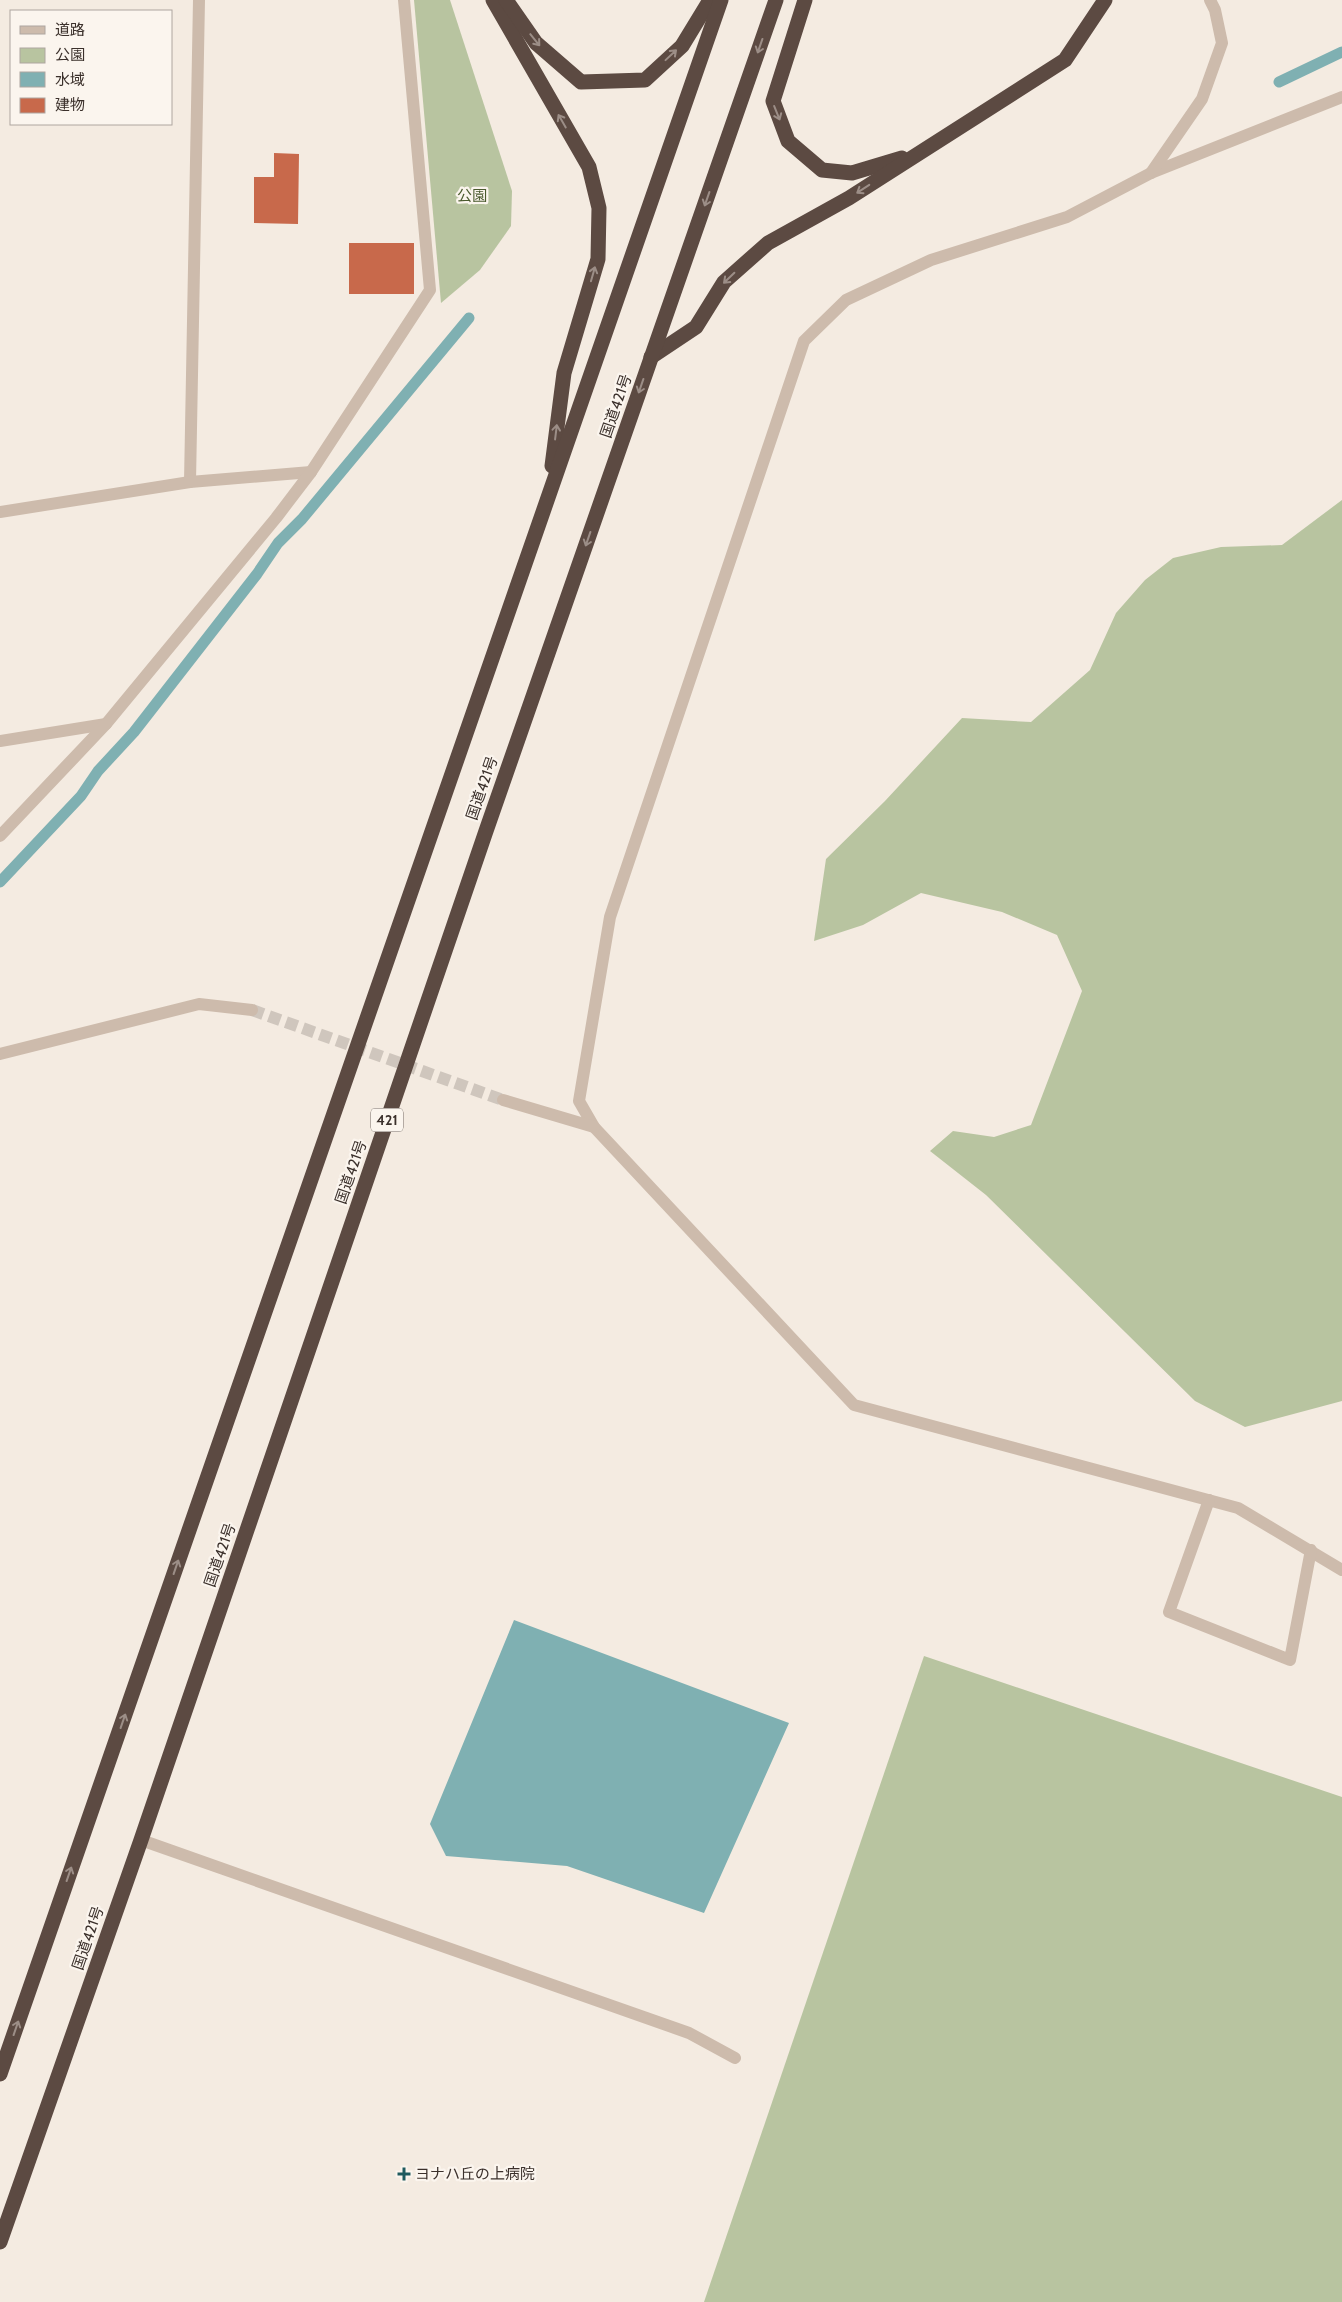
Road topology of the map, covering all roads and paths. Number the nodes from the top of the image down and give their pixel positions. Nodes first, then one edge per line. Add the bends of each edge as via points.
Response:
1 (199, 0) edge
2 (404, 0) edge
3 (494, 0) edge
4 (506, 0) edge
5 (710, 0) edge
6 (721, 0) edge
7 (776, 0) edge
8 (805, 0) edge
9 (1105, 0) edge
10 (1210, 0) edge
11 (1342, 97) edge
12 (919, 152) junction
13 (1151, 173) junction
14 (651, 357) junction
15 (311, 472) junction
16 (190, 482) junction
17 (548, 498) junction
18 (0, 512) edge
19 (106, 724) junction
20 (0, 741) edge
21 (0, 836) edge
22 (252, 1010) tunnel mouth
23 (0, 1054) edge
24 (503, 1100) tunnel mouth
25 (594, 1127) junction
26 (1209, 1500) junction
27 (1311, 1550) junction
28 (1342, 1570) edge
29 (141, 1840) junction
30 (735, 2058) dead end
31 (0, 2074) edge
32 (0, 2242) edge

1 - 16 street
2 - 15 street via 430,290
17 -> 3 highway via 564,373 598,259 599,208 589,167
4 -> 5 highway via 536,43 581,82 645,80 682,46
6 - 17 highway
7 -> 14 highway, 国道421号 / 421
8 -> 12 highway via 772,101 788,141 822,170 837,172 852,173
9 - 12 highway via 1065,60
10 - 13 street via 1222,43 1202,99
11 - 13 street
12 -> 14 highway via 849,198 768,244 724,282 696,327
13 - 25 street via 1067,217 931,260 846,300 804,341 610,917 579,1101
14 -> 29 highway, 国道421号 / 421
15 - 16 street
15 - 19 street
16 - 18 street
31 -> 17 highway
19 - 20 street
19 - 21 street
22 - 23 street via 199,1004
24 - 25 street
25 - 26 street via 854,1405
26 - 27 street via 1238,1508
26 - 27 street via 1169,1612 1290,1660
27 - 28 street
29 - 30 street via 689,2033
29 - 32 highway, 国道421号 / 421

